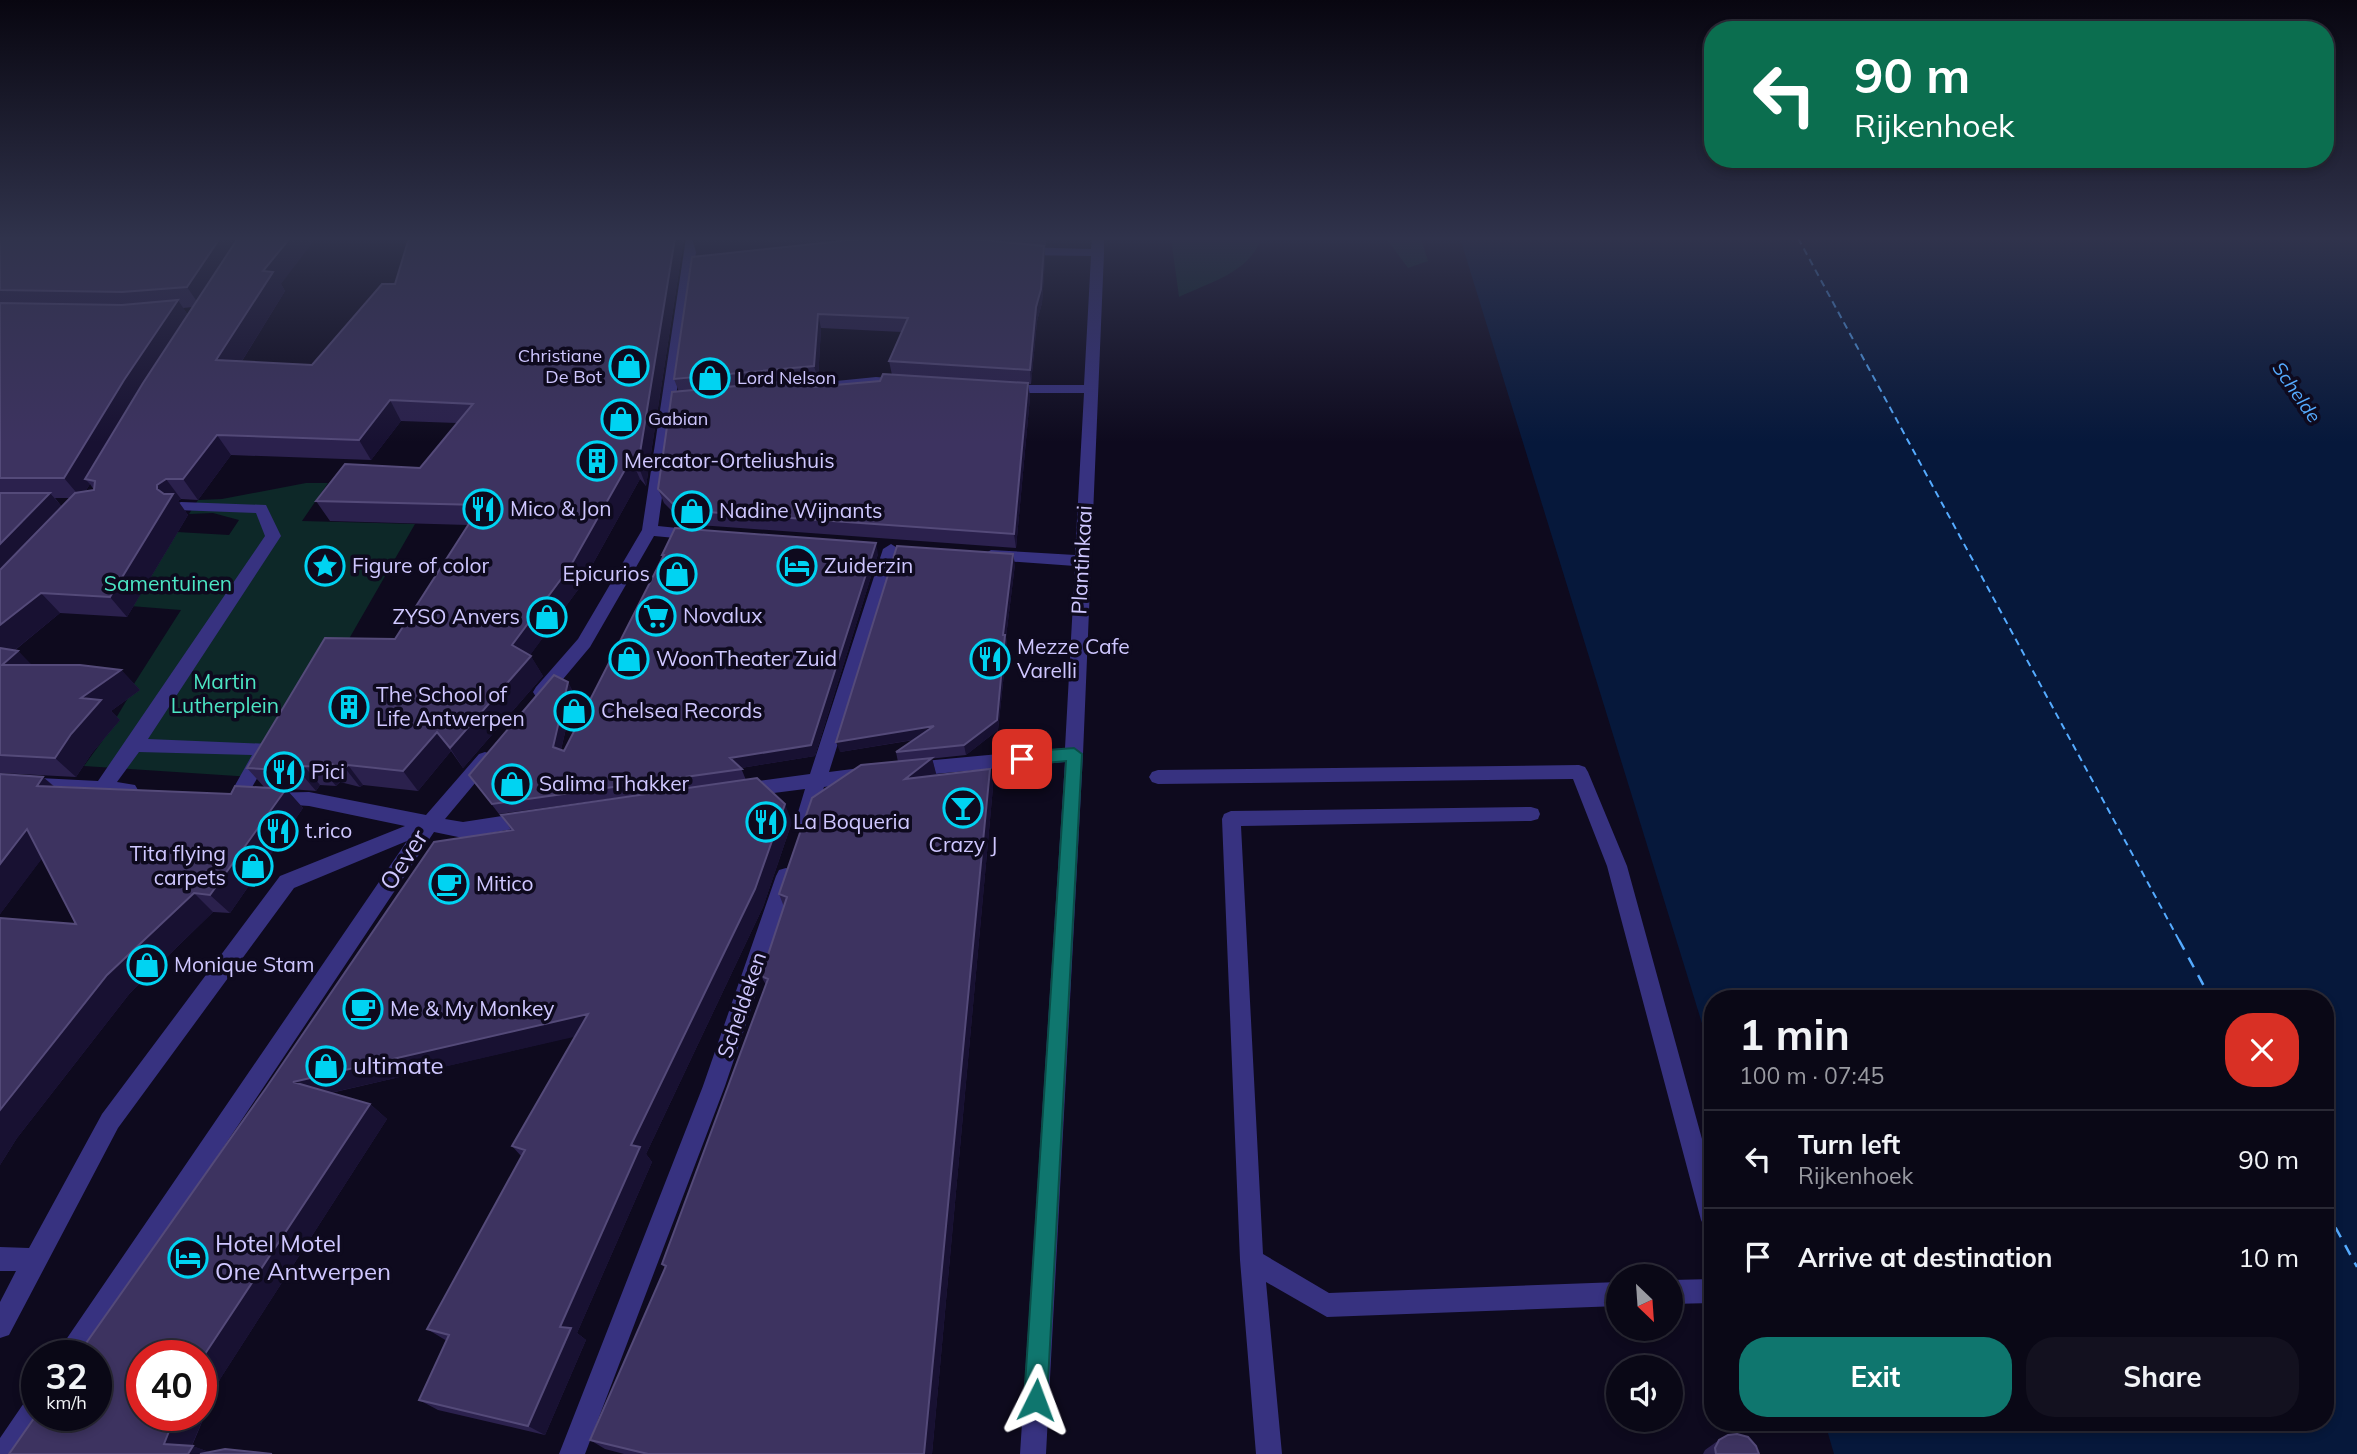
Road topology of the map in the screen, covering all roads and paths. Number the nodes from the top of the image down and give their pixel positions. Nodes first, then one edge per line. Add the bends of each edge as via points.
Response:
1 (688, 306) edge
2 (1095, 306) edge
3 (917, 384) edge
4 (985, 388) edge
5 (1092, 388) junction
6 (793, 389) edge
7 (181, 507) edge
8 (650, 530) junction
9 (710, 536) edge
10 (890, 549) dead end
11 (977, 554) edge
12 (1082, 561) junction
13 (529, 707) edge
14 (134, 745) junction
15 (493, 749) edge
16 (1074, 754) junction
17 (1158, 777) dead end
18 (819, 779) junction
19 (0, 782) edge
20 (103, 788) junction
21 (144, 791) edge
22 (723, 792) edge
23 (1531, 814) dead end
24 (545, 818) edge
25 (429, 824) junction
26 (1704, 1187) edge
27 (0, 1259) edge
28 (35, 1260) junction
29 (1252, 1260) junction
30 (1704, 1290) edge
31 (1684, 1291) edge
32 (1606, 1294) edge
33 (0, 1326) edge
34 (81, 1340) edge
35 (21, 1430) edge
36 (5, 1454) edge
37 (572, 1454) edge
38 (1033, 1454) edge
39 (1269, 1454) edge

1 - 8 street
2 - 5 street, Plantinkaai
3 - 6 street via 876,381
4 - 5 street
5 - 12 street, Plantinkaai
7 - 14 street via 261,508 273,536
8 - 9 street
8 - 13 street via 584,643
10 - 18 street, Scheldeken
11 - 12 street
12 - 16 street, Plantinkaai
14 - 20 street
14 - 25 street via 265,749 231,795 309,799
15 - 25 street
16 - 18 street
16 - 38 street, Plantinkaai
17 - 26 street via 1579,772 1617,866
18 - 22 street
18 - 37 street, Scheldeken via 714,1086
19 - 20 street
20 - 21 street
23 - 29 street via 1231,819
24 - 25 street via 463,830
25 - 28 street, Oever via 287,882 110,1121
25 - 34 street, Oever
27 - 28 street
28 - 33 street, Oever
29 - 32 street via 1327,1305
29 - 39 street
30 - 31 street
35 - 36 street

